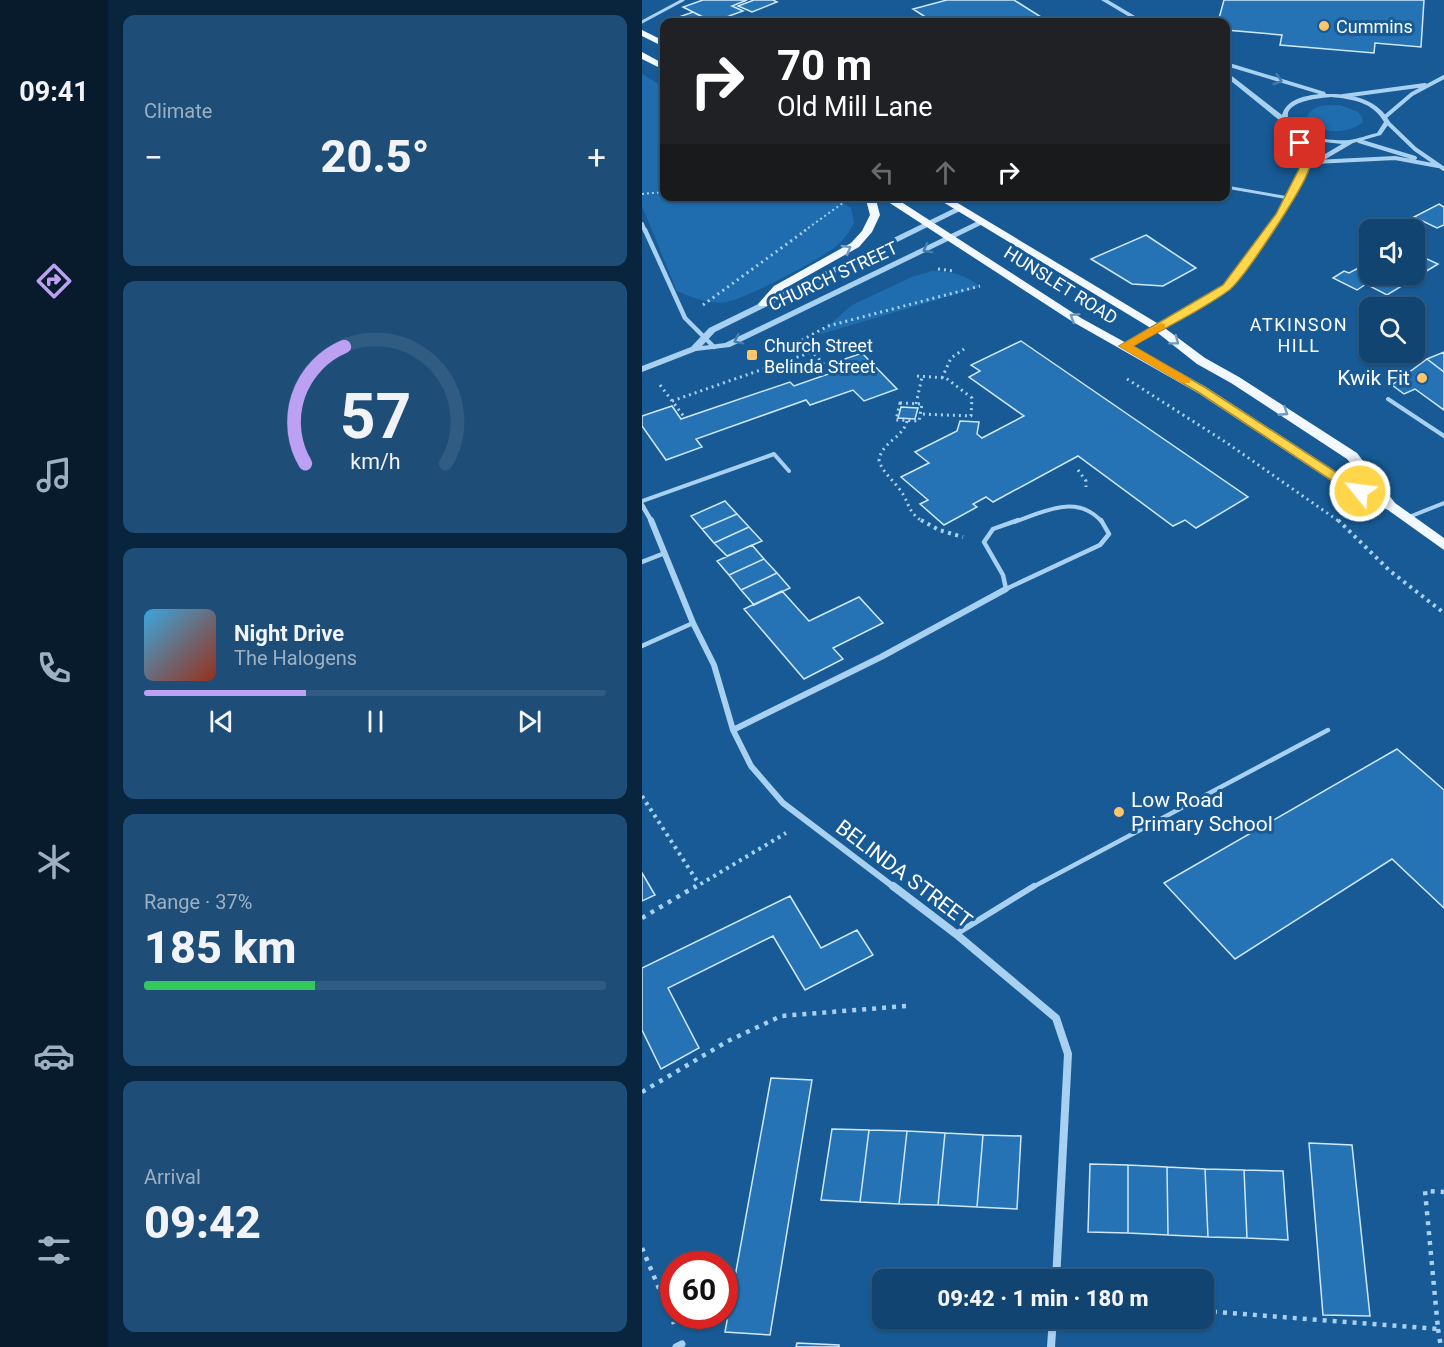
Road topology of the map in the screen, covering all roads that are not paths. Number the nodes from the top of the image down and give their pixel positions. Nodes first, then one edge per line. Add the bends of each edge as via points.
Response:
1 (682, 0) edge
2 (1104, 0) edge
3 (1135, 18) edge
4 (642, 22) edge
5 (642, 33) edge
6 (660, 42) edge
7 (642, 55) edge
8 (660, 65) edge
9 (1230, 65) edge
10 (1230, 77) edge
11 (1444, 77) edge
12 (1425, 85) junction
13 (1331, 95) junction
14 (1342, 96) junction
15 (1386, 119) junction
16 (1289, 125) junction
17 (1355, 142) junction
18 (1315, 162) junction
19 (1438, 166) junction
20 (1304, 169) junction
21 (1444, 169) edge
22 (1230, 188) edge
23 (1288, 198) junction
24 (871, 201) edge
25 (892, 201) edge
26 (946, 201) edge
27 (960, 209) junction
28 (983, 222) junction
29 (642, 224) edge
30 (929, 224) junction
31 (950, 237) junction
32 (764, 304) junction
33 (1158, 328) junction
34 (704, 338) junction
35 (1125, 346) junction
36 (714, 347) junction
37 (694, 349) junction
38 (642, 369) edge
39 (1388, 399) dead end
40 (1444, 436) edge
41 (789, 471) dead end
42 (642, 503) edge
43 (1444, 503) edge
44 (1393, 507) junction
45 (1409, 518) junction
46 (1444, 544) edge
47 (665, 553) junction
48 (642, 562) edge
49 (1005, 589) junction
50 (693, 623) junction
51 (642, 646) edge
52 (733, 729) junction
53 (1328, 730) dead end
54 (956, 934) junction
55 (1057, 1269) edge
56 (1052, 1329) edge
57 (1051, 1347) edge

1 - 4 lane
2 - 3 street
5 - 6 main road
7 - 8 main road
9 -> 13 street
10 - 16 street
11 - 12 street
12 - 14 street
12 - 15 street via 1394,107
13 - 14 street
13 - 16 street via 1304,98 1287,108
14 - 15 street via 1370,104
15 - 17 street via 1379,134
15 - 19 street
16 - 17 street via 1317,140
16 - 20 street via 1304,156
17 - 18 street
17 - 19 street
18 - 19 street via 1395,158
18 - 20 street
19 - 21 street
20 - 23 street
22 - 23 lane
23 - 33 street via 1227,288
32 -> 24 main road via 778,288 855,245 867,232 874,215
25 - 30 main road, HUNSLET ROAD
26 - 27 main road, HUNSLET ROAD
27 - 28 main road, HUNSLET ROAD
27 - 30 street, CHURCH STREET
28 - 31 street, CHURCH STREET
28 - 33 main road, HUNSLET ROAD
29 - 34 street via 685,318
30 - 31 main road, HUNSLET ROAD
30 - 32 street, CHURCH STREET
35 -> 31 main road, HUNSLET ROAD via 1077,320
31 -> 36 street, CHURCH STREET via 727,345
32 - 34 street, CHURCH STREET via 712,330
33 - 35 street
33 -> 44 main road, HUNSLET ROAD via 1201,361 1352,456
34 - 36 street
34 - 37 street, CHURCH STREET
35 - 44 main road, HUNSLET ROAD via 1202,390 1344,483
36 - 37 street, CHURCH STREET
37 - 38 street, CHURCH STREET
39 - 40 lane
41 - 42 lane via 774,454
42 - 47 street, BELINDA STREET
43 - 45 lane
44 - 45 main road
45 - 46 main road
47 - 48 lane
47 - 50 street, BELINDA STREET
49 - 49 lane via 1003,575 984,542 993,529 1064,505 1086,509 1101,519 1109,534 1100,545
49 - 52 street via 882,657
50 - 51 lane
50 - 52 street, BELINDA STREET via 714,665
52 - 54 street, BELINDA STREET via 751,766 783,803
53 - 54 lane via 1047,878
54 - 55 street, BELINDA STREET via 1056,1018 1068,1054
56 - 57 street

